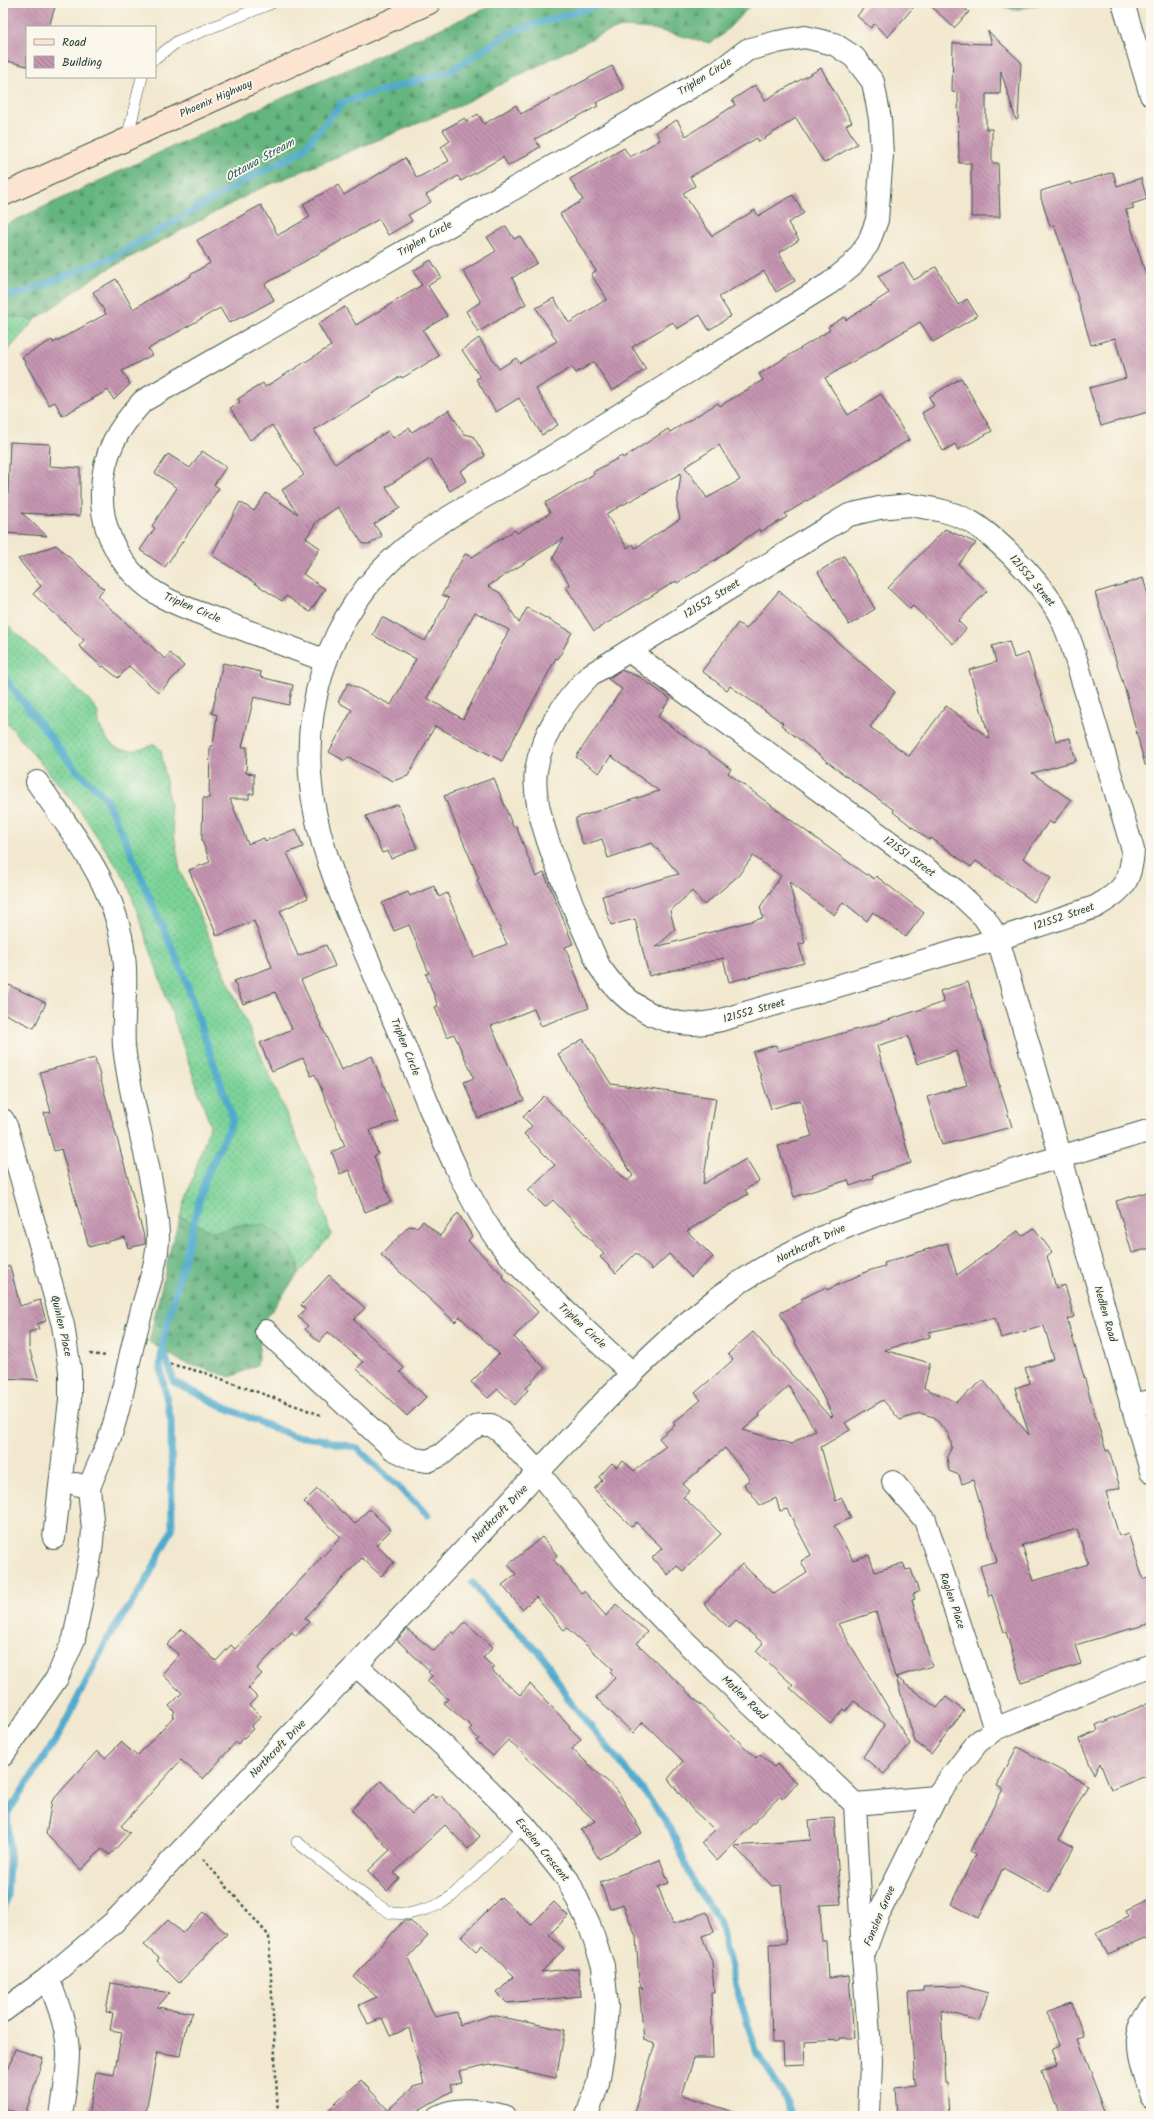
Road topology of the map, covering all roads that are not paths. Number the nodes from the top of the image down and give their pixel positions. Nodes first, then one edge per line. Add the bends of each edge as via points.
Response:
1 (272, 3) edge
2 (429, 3) edge
3 (1123, 3) edge
4 (156, 58) edge
5 (142, 78) edge
6 (1151, 95) edge
7 (127, 138) junction
8 (3, 195) edge
9 (629, 650) junction
10 (324, 660) junction
11 (37, 782) dead end
12 (998, 939) junction
13 (3, 1120) edge
14 (1151, 1130) edge
15 (1062, 1156) junction
16 (266, 1331) dead end
17 (632, 1373) junction
18 (1141, 1403) edge
19 (1151, 1472) edge
20 (539, 1473) junction
21 (61, 1480) junction
22 (893, 1482) dead end
23 (89, 1488) junction
24 (54, 1538) dead end
25 (1151, 1665) edge
26 (357, 1666) junction
27 (995, 1729) junction
28 (3, 1754) edge
29 (936, 1797) junction
30 (856, 1804) junction
31 (525, 1826) junction
32 (297, 1842) dead end
33 (863, 1956) junction
34 (48, 1978) junction
35 (1151, 2009) edge
36 (3, 2011) edge
37 (1151, 2097) edge
38 (61, 2116) edge
39 (439, 2116) edge
40 (504, 2116) edge
41 (587, 2116) edge
42 (869, 2116) edge

1 - 4 lane via 178,41
2 - 7 main road, Phoenix Highway
3 - 6 street
5 - 7 lane
7 - 8 main road, Phoenix Highway
9 - 12 street, 121551 Street via 955,890 984,917
9 - 12 street, 121552 Street via 590,675 569,697 553,722 540,753 536,772 536,794 545,832 599,966 612,984 636,1007 662,1019 693,1024 721,1020
9 - 12 street, 121552 Street via 849,515 910,504 942,510 976,524 1028,573 1048,597 1062,620 1133,850 1132,870 1122,888 1109,899 1095,907
10 - 10 street, Triplen Circle via 340,626 362,593 384,567 405,548 437,525 830,283 852,265 868,244 877,220 882,155 880,119 873,82 854,57 834,44 805,37 747,50 719,70 143,401 129,416 114,437 102,475 101,509 110,541 132,574 161,595 189,608
10 - 17 street, Triplen Circle via 310,744 310,777 315,813 331,867 444,1143 471,1199 495,1237 522,1269
11 - 23 street via 100,876 112,900 121,928 126,981 124,1045 157,1222 156,1255 116,1417
12 - 15 street, 121551 Street
13 - 21 street, Quinlen Place via 62,1325 70,1371 70,1400
14 - 15 street, Northcroft Drive
15 - 17 street, Northcroft Drive via 936,1194 848,1226 779,1259 723,1294 676,1331
15 - 18 street, Nedlen Road
16 - 20 street via 393,1449 414,1459 428,1461 441,1455 470,1430 480,1425 491,1425 501,1432
17 - 20 street, Northcroft Drive
18 - 19 street, Nedlen Road
20 - 26 street, Northcroft Drive
20 - 30 street, Motlen Road via 624,1579 671,1628
21 - 23 street
21 - 24 street, Quinlen Place
22 - 27 street, Raglen Place via 925,1520
23 - 28 street via 94,1530 74,1639 57,1678
25 - 27 street, Fonslen Grove
26 - 31 street, Esselen Crescent
26 - 34 street, Northcroft Drive via 113,1923
27 - 29 street, Fonslen Grove via 977,1743
29 - 30 street
29 - 33 street, Fonslen Grove via 878,1915
30 - 33 street
31 - 32 lane via 452,1896 440,1904 408,1914 392,1913 373,1902
31 - 41 street, Esselen Crescent via 568,1880 589,1924 602,1966 607,2006 604,2047 598,2083
33 - 42 street, Fonslen Grove via 871,2061
34 - 36 street, Northcroft Drive
34 - 38 street via 62,2016 68,2051
35 - 37 street via 1141,2025 1138,2043 1140,2063
39 - 40 street via 462,2111 486,2111

